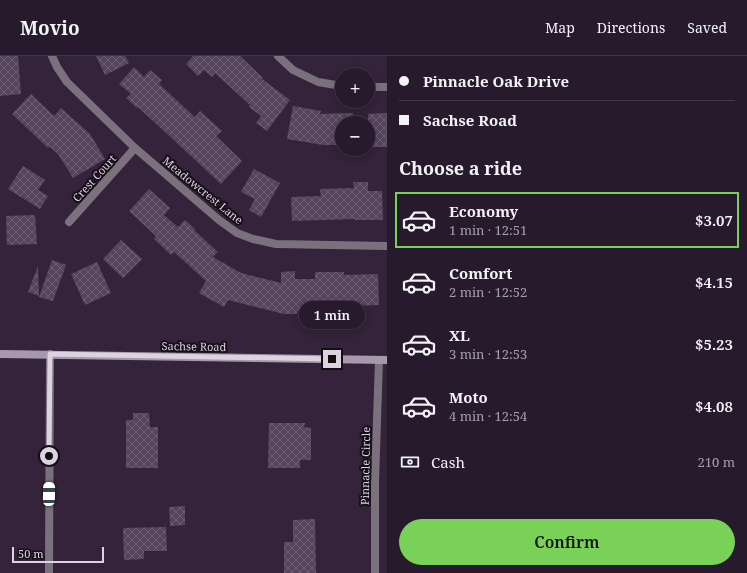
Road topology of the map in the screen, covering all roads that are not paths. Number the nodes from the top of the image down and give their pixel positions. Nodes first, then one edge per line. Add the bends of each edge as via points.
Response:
1 (52, 56) edge
2 (278, 56) edge
3 (335, 85) edge
4 (375, 87) edge
5 (387, 87) edge
6 (136, 148) junction
7 (69, 222) dead end
8 (387, 246) edge
9 (0, 354) edge
10 (50, 354) junction
11 (383, 360) edge
12 (49, 573) edge
13 (375, 573) edge

1 - 6 street, Meadowcrest Lane via 67,82
2 - 3 street via 293,70 318,82
4 - 5 street
6 - 7 street, Crest Court
6 - 8 street, Meadowcrest Lane via 237,233 276,244
9 - 10 main road, Sachse Road
10 - 11 main road, Sachse Road
10 - 12 street
11 - 13 street, Pinnacle Circle via 375,481

